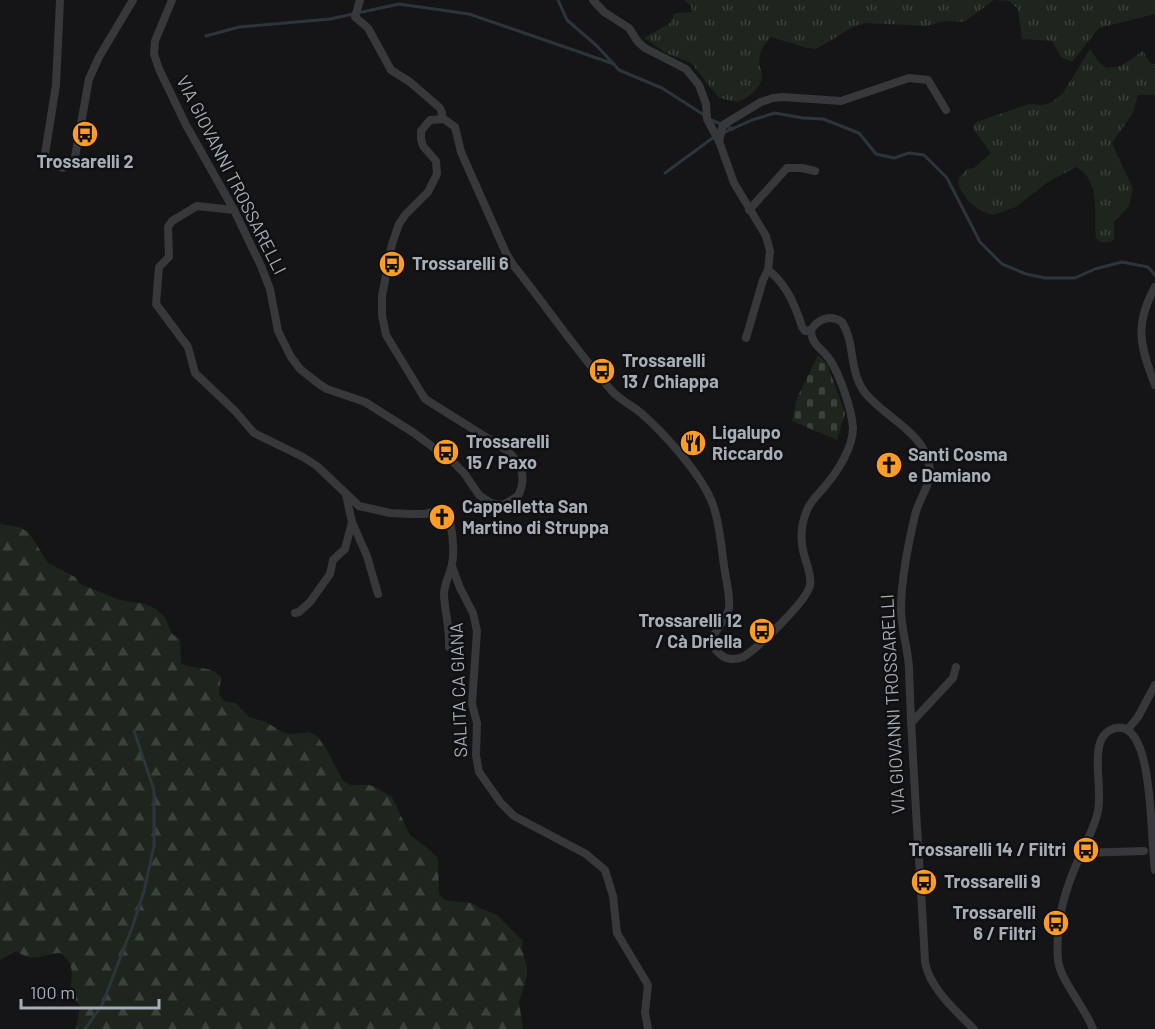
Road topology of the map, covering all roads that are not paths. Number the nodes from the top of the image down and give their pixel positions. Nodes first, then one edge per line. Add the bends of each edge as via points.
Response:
1 (60, 0) edge
2 (133, 0) edge
3 (172, 0) edge
4 (360, 0) edge
5 (593, 0) edge
6 (946, 110) dead end
7 (441, 118) junction
8 (719, 141) junction
9 (815, 171) dead end
10 (234, 210) junction
11 (749, 210) junction
12 (768, 270) junction
13 (1154, 288) edge
14 (811, 330) junction
15 (747, 338) dead end
16 (1155, 385) edge
17 (346, 494) junction
18 (352, 522) junction
19 (452, 566) junction
20 (378, 594) dead end
21 (295, 613) dead end
22 (449, 647) dead end
23 (956, 667) dead end
24 (1155, 685) edge
25 (911, 723) junction
26 (1128, 729) junction
27 (1144, 851) dead end
28 (1081, 853) junction
29 (1155, 870) edge
30 (648, 1029) edge
31 (974, 1029) edge
32 (1093, 1029) edge

1 - 2 street via 56,85 45,154 48,164 59,168 68,167 75,157 88,79
3 - 10 street, VIA GIOVANNI TROSSARELLI via 160,26 154,54 186,125
4 - 7 street via 355,17 368,28 391,70 435,103 442,110
5 - 8 street via 629,28 645,48 686,69 699,85 706,104 706,120
6 - 8 street via 928,80 909,78 841,101 773,98 723,124
7 - 10 street, VIA GIOVANNI TROSSARELLI via 430,120 423,127 423,146 436,161 436,178 399,224 382,296 382,315 386,335 425,399 515,458 522,472 521,490 508,503 490,503 478,495 453,462 414,433 365,402 327,389 300,369 278,331 270,289
7 - 14 street via 454,127 461,153 514,266 610,389 652,422 706,490 719,526 729,601 728,612 713,640 718,653 728,658 740,658 749,652 809,591 810,575 802,549 804,518 851,440 853,428 848,405 833,365 813,339
8 - 11 street
9 - 11 street via 787,168
10 - 17 street via 197,206 172,220 168,227 169,257 159,267 156,302 188,347 195,373 254,434 309,460
11 - 12 street via 768,243
12 - 14 street via 784,288 802,327
12 - 15 street
13 - 16 street via 1140,330
14 - 25 street, VIA GIOVANNI TROSSARELLI via 825,318 842,322 854,369 865,393 914,438 930,466 928,483 915,514 902,596
17 - 18 street
17 - 19 street, SALITA CA GIANA via 359,506 390,513 425,514 445,509 450,523
18 - 20 street
18 - 21 street via 345,549 333,560 328,578 310,602
19 - 22 street, SALITA CA GIANA via 444,592
19 - 30 street, SALITA CA GIANA via 477,631 472,704 477,723 479,772 514,816 586,854 605,870 617,933 648,985
23 - 25 street via 953,678
24 - 26 street
25 - 31 street, VIA GIOVANNI TROSSARELLI via 927,970 943,995
26 - 28 street via 1112,729 1100,742 1098,810
26 - 29 street via 1140,743 1148,767
27 - 28 street
28 - 32 street via 1060,911 1058,958 1061,971

